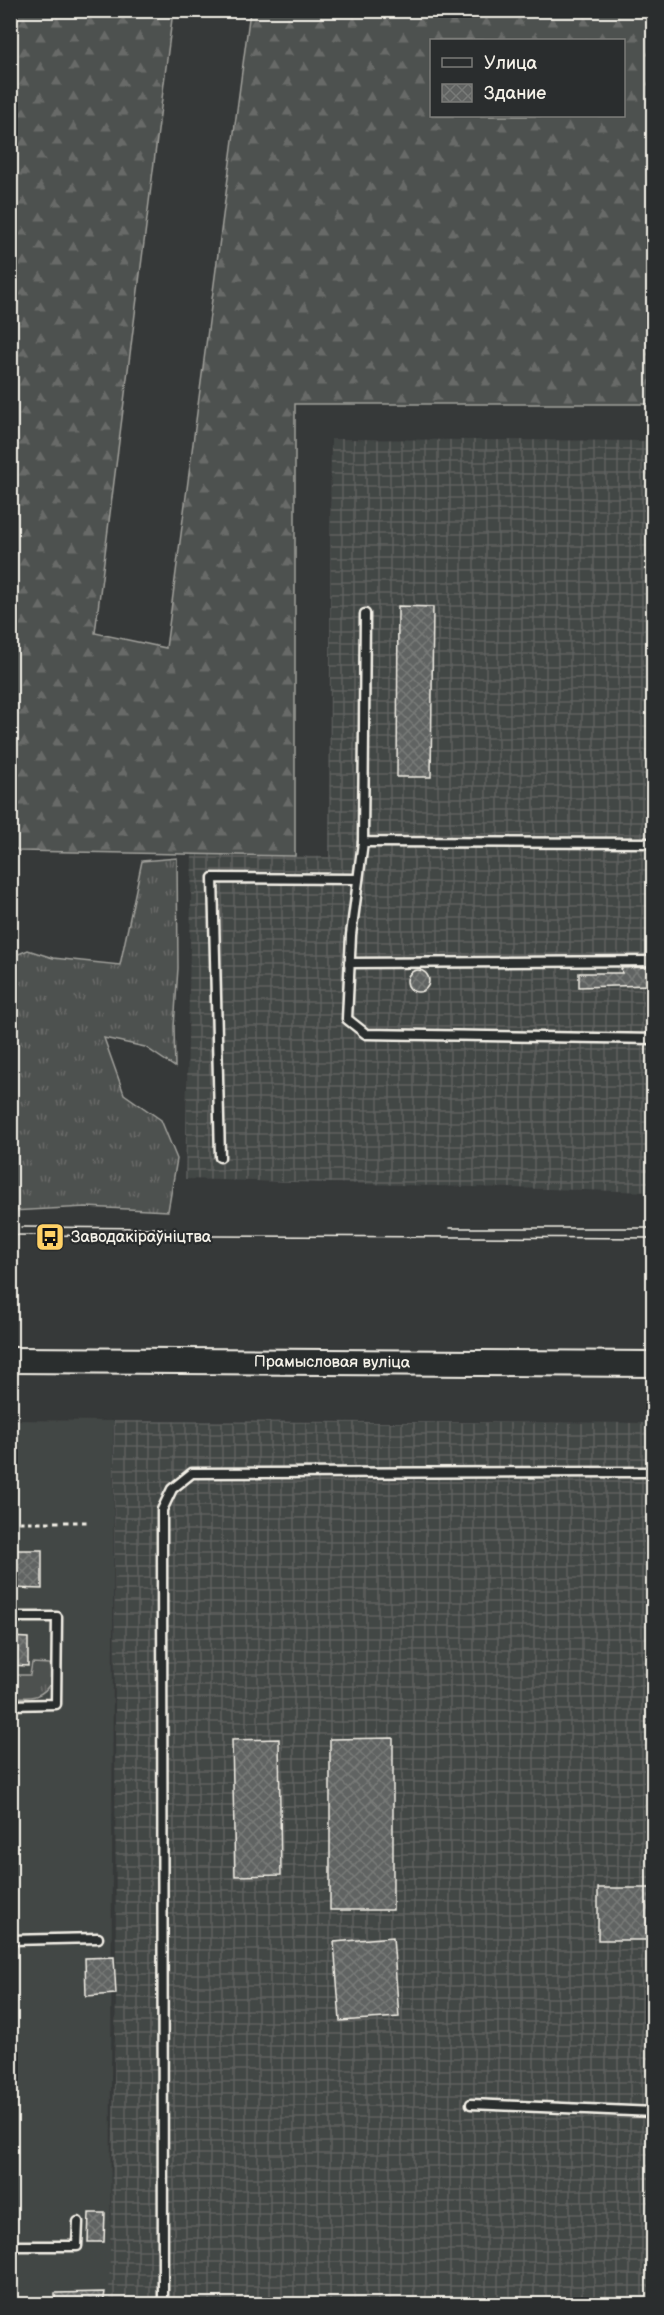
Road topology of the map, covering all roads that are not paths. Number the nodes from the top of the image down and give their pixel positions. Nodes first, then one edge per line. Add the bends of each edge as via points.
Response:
1 (365, 614) dead end
2 (363, 842) junction
3 (654, 843) edge
4 (358, 879) junction
5 (654, 961) edge
6 (349, 963) junction
7 (654, 1040) edge
8 (220, 1157) dead end
9 (10, 1360) edge
10 (654, 1364) edge
11 (654, 1472) edge
12 (10, 1617) edge
13 (10, 1705) edge
14 (98, 1938) dead end
15 (10, 1940) edge
16 (471, 2104) dead end
17 (654, 2112) edge
18 (78, 2222) dead end
19 (10, 2246) edge
20 (163, 2304) edge

1 - 2 lane
2 - 3 lane
2 - 4 lane
4 - 6 lane
4 - 8 lane via 213,878
5 - 6 lane
6 - 7 lane via 347,1019 366,1034
9 - 10 main road, Прамысловая вуліца
11 - 20 lane via 192,1473 172,1489 162,1510
12 - 13 lane via 57,1617 56,1704
14 - 15 lane
16 - 17 lane
18 - 19 lane via 77,2246

